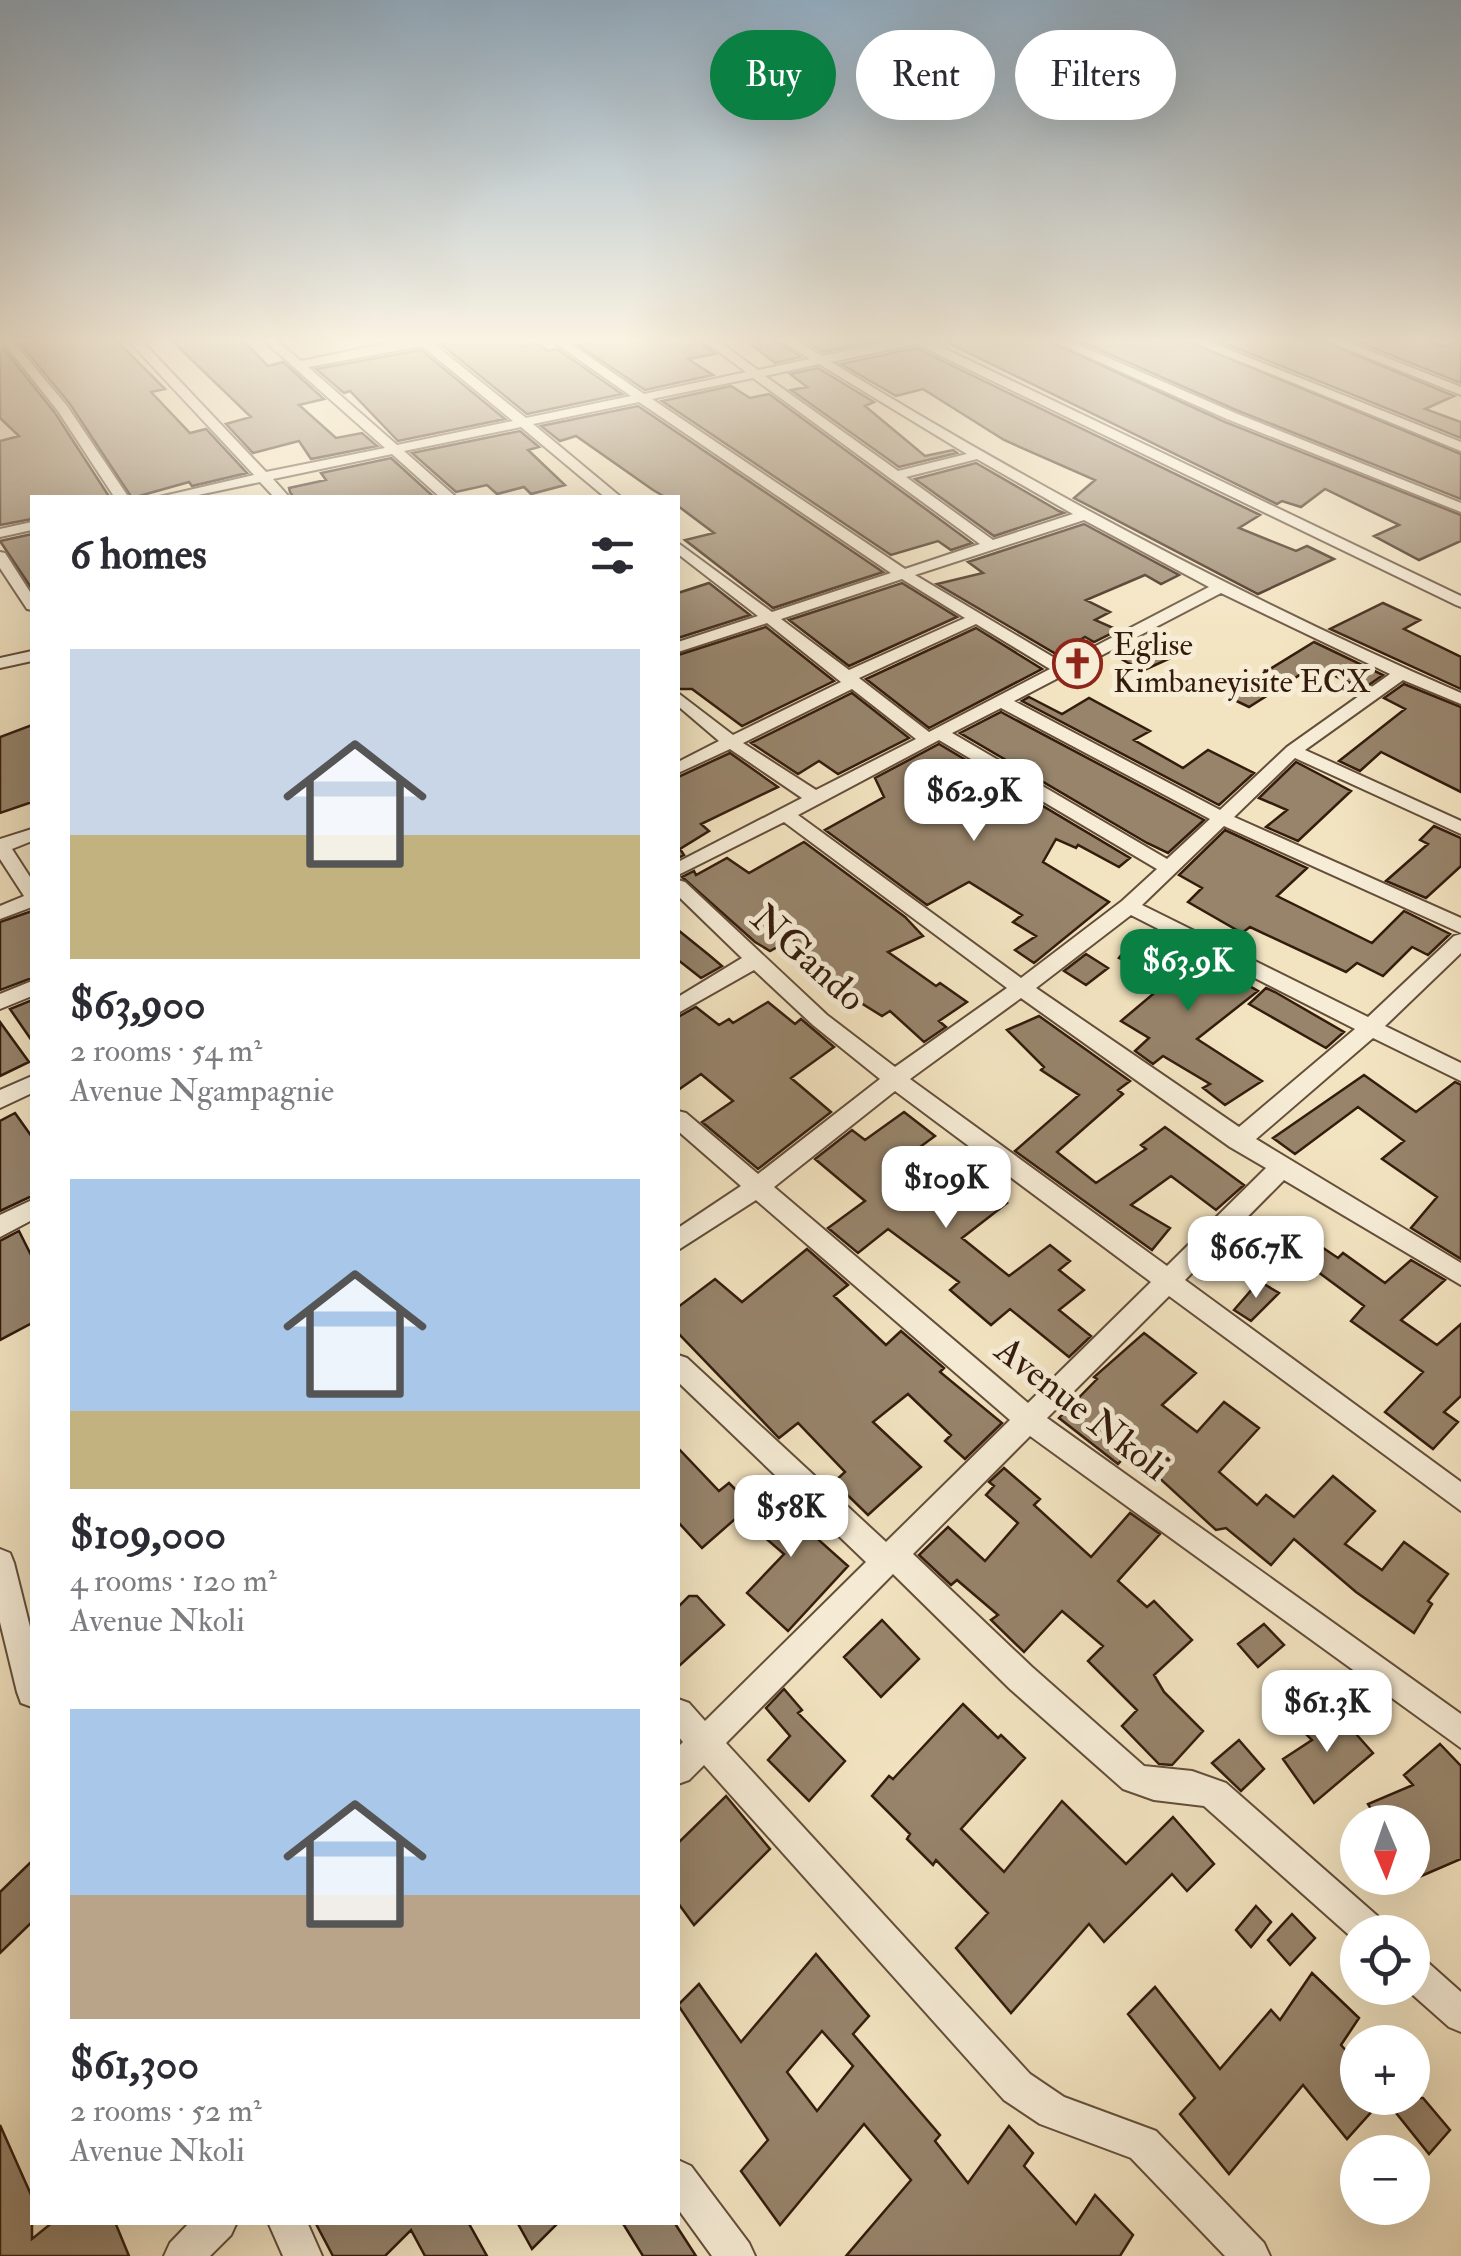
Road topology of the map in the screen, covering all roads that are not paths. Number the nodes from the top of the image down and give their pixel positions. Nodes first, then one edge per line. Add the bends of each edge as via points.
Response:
1 (86, 443) edge
2 (231, 443) edge
3 (388, 443) edge
4 (426, 443) edge
5 (548, 443) edge
6 (709, 443) edge
7 (852, 443) edge
8 (958, 443) edge
9 (1135, 443) edge
10 (1300, 443) edge
11 (396, 450) junction
12 (978, 455) junction
13 (898, 476) junction
14 (264, 478) junction
15 (120, 495) edge
16 (177, 495) edge
17 (280, 495) edge
18 (447, 495) edge
19 (612, 495) edge
20 (1461, 508) edge
21 (1085, 516) junction
22 (30, 526) edge
23 (0, 533) edge
24 (992, 546) junction
25 (680, 549) edge
26 (0, 556) edge
27 (905, 576) junction
28 (1221, 587) junction
29 (1461, 602) edge
30 (30, 603) edge
31 (975, 619) junction
32 (769, 620) junction
33 (680, 646) edge
34 (30, 656) edge
35 (0, 663) edge
36 (1062, 670) junction
37 (1400, 674) junction
38 (848, 681) junction
39 (1461, 699) edge
40 (680, 700) edge
41 (1002, 702) junction
42 (935, 737) junction
43 (732, 743) junction
44 (1292, 751) junction
45 (680, 767) edge
46 (815, 798) junction
47 (785, 814) junction
48 (1224, 819) junction
49 (1461, 828) edge
50 (30, 836) edge
51 (0, 846) edge
52 (680, 868) edge
53 (1170, 868) junction
54 (680, 888) edge
55 (30, 894) edge
56 (30, 898) edge
57 (1130, 906) junction
58 (0, 913) edge
59 (1461, 926) edge
60 (1461, 940) edge
61 (755, 960) junction
62 (30, 989) edge
63 (1020, 989) junction
64 (0, 1002) edge
65 (680, 1005) edge
66 (1370, 1028) junction
67 (1461, 1074) edge
68 (895, 1079) junction
69 (30, 1085) edge
70 (0, 1100) edge
71 (680, 1121) edge
72 (1238, 1141) junction
73 (1280, 1169) junction
74 (756, 1188) junction
75 (30, 1211) edge
76 (0, 1227) edge
77 (680, 1239) edge
78 (1461, 1275) edge
79 (1170, 1282) junction
80 (680, 1368) edge
81 (1030, 1421) junction
82 (1461, 1498) edge
83 (890, 1558) junction
84 (0, 1563) edge
85 (30, 1684) edge
86 (680, 1716) edge
87 (1461, 1733) edge
88 (702, 1744) junction
89 (680, 1767) edge
90 (1351, 1915) edge
91 (1430, 1987) edge
92 (1461, 2015) edge
93 (680, 2182) edge
94 (215, 2225) edge
95 (288, 2225) edge
96 (183, 2256) edge
97 (303, 2256) edge
98 (736, 2256) edge
99 (1251, 2256) edge

1 - 15 street
2 - 14 street
3 - 11 street
4 - 11 street
5 - 19 street
6 - 27 street
7 - 13 street
8 - 12 street
9 - 29 street
10 - 20 street
11 - 14 street
11 - 18 street
12 - 13 street
12 - 21 street
13 - 24 street
14 - 16 street
14 - 17 street
21 - 24 street
21 - 28 street
22 - 23 street
24 - 27 street
25 - 32 street
26 - 30 street
27 - 31 street
27 - 32 street
28 - 36 street
28 - 37 street
31 - 36 street
31 - 38 street
32 - 33 street
32 - 38 street
34 - 35 street
36 - 41 street
37 - 39 street
37 - 44 street
38 - 42 street
38 - 43 street
40 - 43 street
41 - 42 street
41 - 48 street
42 - 46 street
42 - 53 street
43 - 45 street
43 - 46 street
44 - 48 street
44 - 49 street
46 - 47 street
47 - 52 street
47 - 63 street
48 - 53 street
48 - 59 street
50 - 51 street
51 - 55 street
53 - 57 street
54 - 61 street, NGando
56 - 58 street
57 - 63 street
57 - 66 street
60 - 66 street
61 - 65 street
61 - 68 street, NGando
62 - 64 street
63 - 68 street
63 - 72 street
66 - 67 street
66 - 72 street
68 - 74 street
68 - 79 street, NGando
69 - 70 street
71 - 74 street, Avenue Nkoli
72 - 73 street
73 - 78 street
73 - 79 street
74 - 77 street
74 - 81 street, Avenue Nkoli
75 - 76 street
79 - 81 street
79 - 82 street, NGando
80 - 83 street
81 - 83 street
81 - 87 street, Avenue Nkoli
83 - 88 street
83 - 90 street via 1134,1778 1193,1784 1215,1794
84 - 85 street
86 - 88 street
88 - 89 street
88 - 99 street via 1017,2087 1053,2111 1143,2144
91 - 92 street
93 - 98 street
94 - 96 street
95 - 97 street

